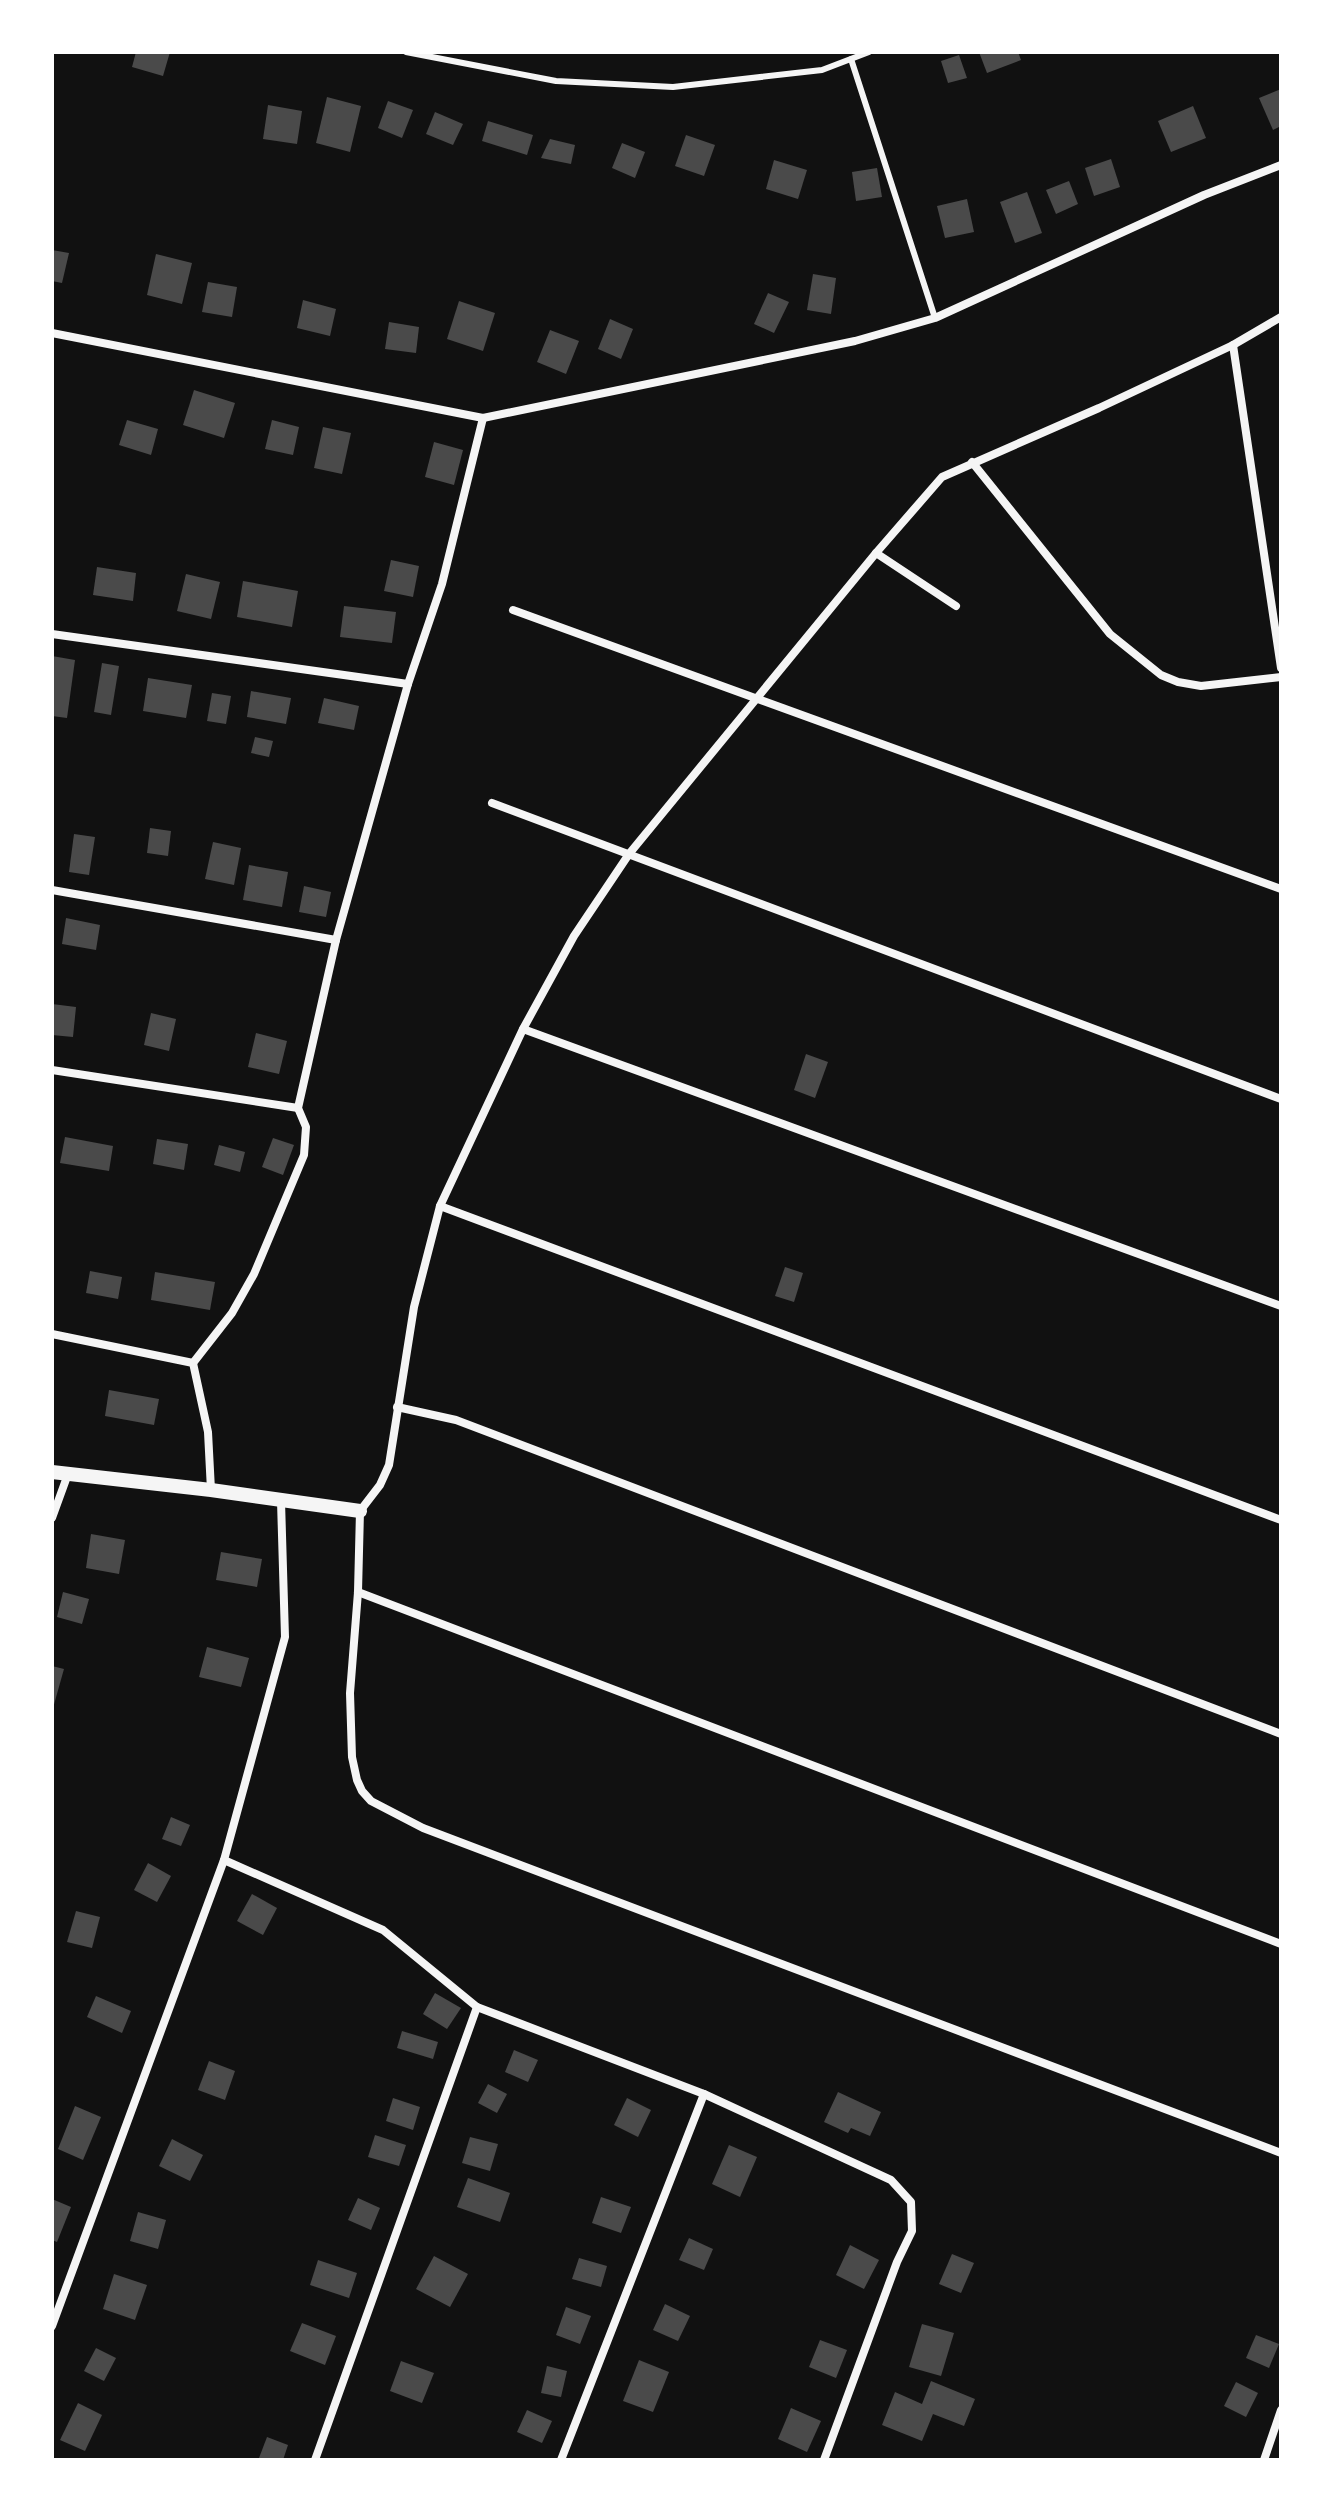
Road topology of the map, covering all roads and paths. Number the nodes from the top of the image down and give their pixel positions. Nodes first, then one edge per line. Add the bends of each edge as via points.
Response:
1 (406, 52) edge
2 (869, 52) edge
3 (851, 59) junction
4 (1281, 165) edge
5 (1281, 317) edge
6 (935, 318) junction
7 (52, 333) edge
8 (1233, 345) junction
9 (483, 418) junction
10 (972, 462) junction
11 (876, 553) junction
12 (956, 606) dead end
13 (513, 610) dead end
14 (52, 634) edge
15 (1281, 668) edge
16 (1281, 677) edge
17 (408, 684) junction
18 (754, 699) junction
19 (492, 803) dead end
20 (629, 854) junction
21 (1281, 889) edge
22 (52, 890) edge
23 (336, 940) junction
24 (523, 1029) junction
25 (52, 1070) edge
26 (1281, 1099) edge
27 (298, 1108) junction
28 (440, 1206) junction
29 (1281, 1306) edge
30 (52, 1334) edge
31 (193, 1363) junction
32 (397, 1407) junction
33 (52, 1472) edge
34 (68, 1474) junction
35 (211, 1490) junction
36 (281, 1501) junction
37 (360, 1511) junction
38 (52, 1518) edge
39 (1281, 1520) edge
40 (358, 1592) junction
41 (1281, 1734) edge
42 (224, 1860) junction
43 (1281, 1944) edge
44 (477, 2007) junction
45 (704, 2094) junction
46 (1281, 2153) edge
47 (52, 2326) edge
48 (1281, 2410) edge
49 (315, 2460) edge
50 (561, 2460) edge
51 (824, 2460) edge
52 (1264, 2460) edge

1 - 3 lane via 556,81 673,87 822,70
2 - 3 lane
3 - 6 lane
4 - 6 street
5 - 8 street
6 - 9 street via 855,341
7 - 9 street
8 - 10 street
8 - 15 street
9 - 17 street via 442,584
10 - 11 street via 942,477
10 - 16 street via 1110,634 1161,675 1201,686
11 - 12 street
11 - 18 street
13 - 18 street
14 - 17 street
17 - 23 street
18 - 20 street
18 - 21 street
19 - 20 street
20 - 24 street via 574,936
20 - 26 street
22 - 23 street
23 - 27 street
24 - 28 street
24 - 29 street
25 - 27 street
27 - 31 street via 306,1127 304,1155 254,1274
28 - 32 street via 414,1307
28 - 39 street
30 - 31 street
31 - 35 street via 208,1432
32 - 37 street via 389,1465
32 - 41 street via 456,1420
33 - 34 street
34 - 35 street
34 - 38 street
35 - 36 street
36 - 37 street
36 - 42 street via 285,1637
37 - 40 street
40 - 43 street
40 - 46 street via 350,1693 352,1757 357,1780 371,1801 423,1828
42 - 44 street via 383,1930
42 - 47 street
44 - 45 street
44 - 49 street
45 - 50 street
45 - 51 street via 891,2180 911,2202 912,2231
48 - 52 street

